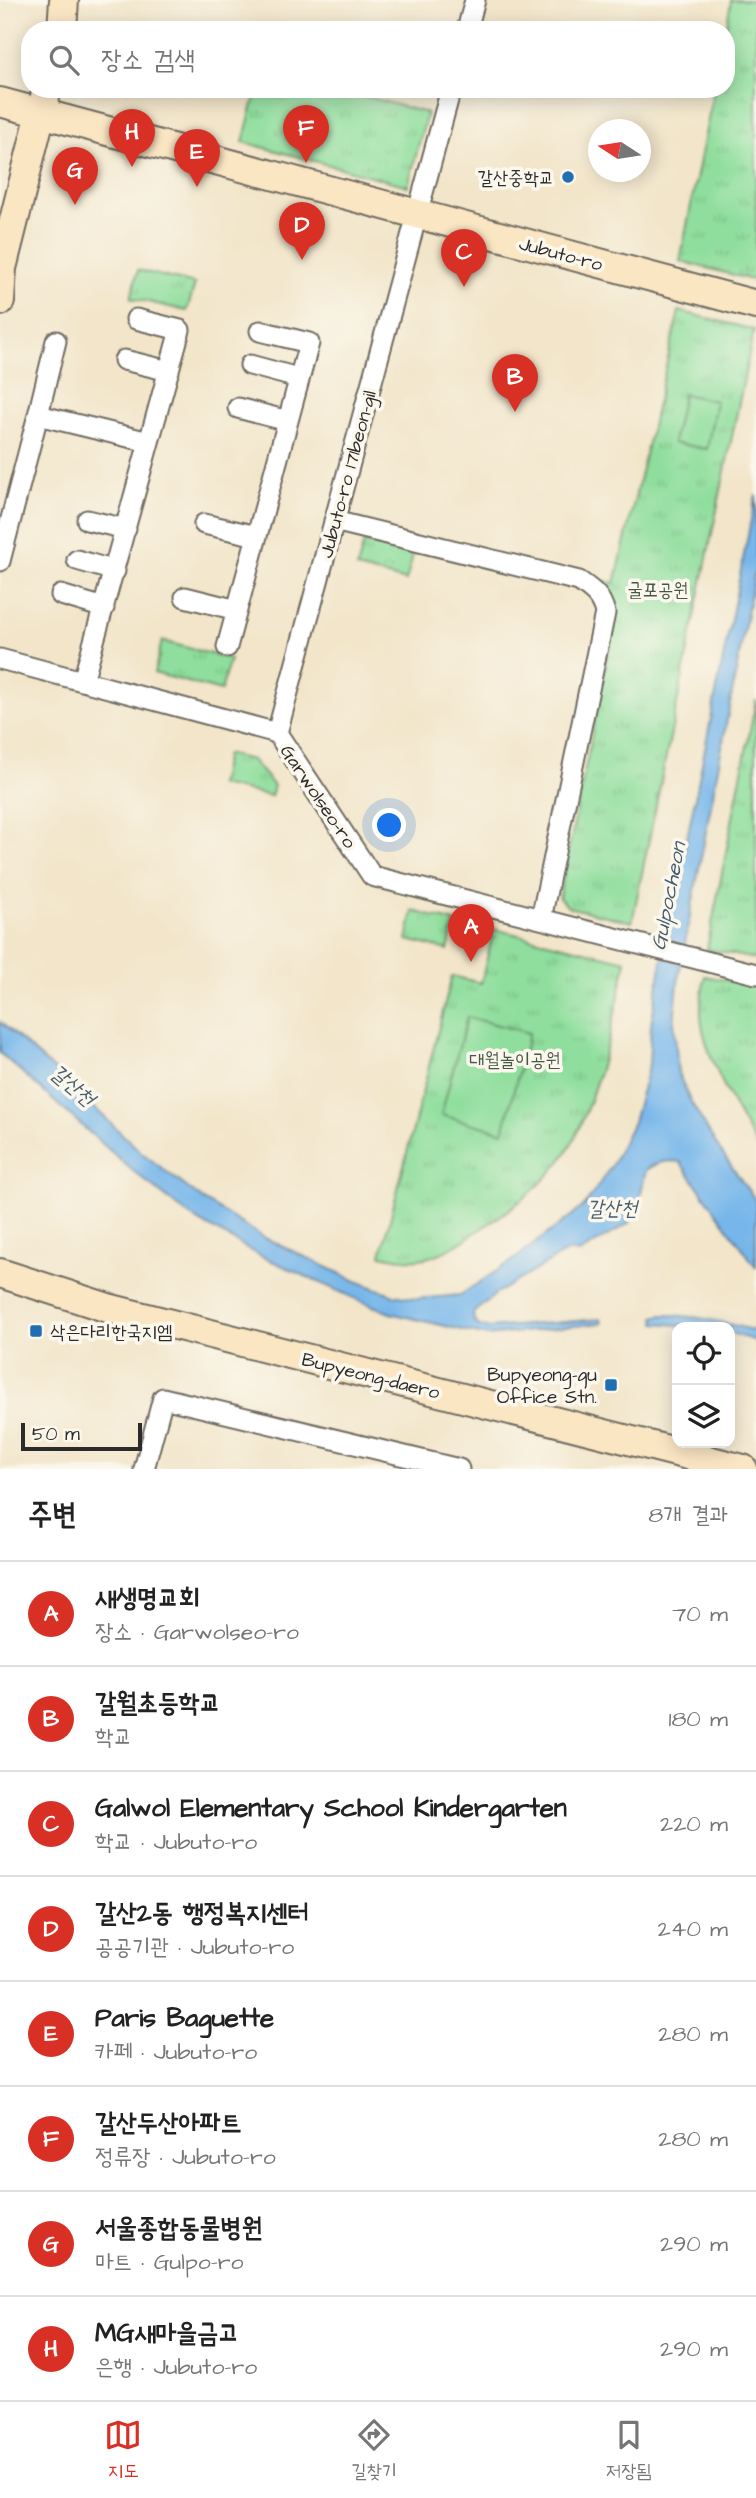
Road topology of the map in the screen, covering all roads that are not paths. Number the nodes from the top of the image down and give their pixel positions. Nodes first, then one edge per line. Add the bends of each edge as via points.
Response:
1 (475, 0) edge
2 (469, 21) edge
3 (449, 98) edge
4 (44, 101) edge
5 (0, 102) edge
6 (417, 214) junction
7 (1, 272) edge
8 (0, 301) edge
9 (756, 305) edge
10 (136, 319) dead end
11 (260, 331) dead end
12 (57, 341) dead end
13 (124, 360) dead end
14 (250, 365) dead end
15 (169, 371) junction
16 (298, 378) junction
17 (238, 408) dead end
18 (38, 415) junction
19 (288, 421) junction
20 (149, 442) junction
21 (87, 520) dead end
22 (334, 521) junction
23 (204, 524) dead end
24 (126, 529) junction
25 (257, 536) junction
26 (77, 560) dead end
27 (0, 561) edge
28 (115, 571) junction
29 (61, 596) dead end
30 (185, 597) dead end
31 (104, 608) junction
32 (237, 610) junction
33 (227, 646) dead end
34 (0, 659) edge
35 (83, 681) junction
36 (277, 733) junction
37 (541, 919) junction
38 (756, 974) edge
39 (0, 1273) edge
40 (144, 1469) edge
41 (459, 1469) edge
42 (743, 1469) edge

1 - 2 street
3 - 6 street, Jubuto-ro 171beon-gil
4 - 5 main road, Jubuto-ro
4 - 6 main road, Jubuto-ro
4 - 7 main road
6 - 9 main road, Jubuto-ro
6 - 22 street, Jubuto-ro 171beon-gil
7 - 8 main road
10 - 15 street via 180,330
11 - 16 street via 309,343
12 - 18 street
13 - 15 street
14 - 16 street
15 - 20 street
16 - 19 street
17 - 19 street
18 - 20 street
18 - 27 street
19 - 25 street
20 - 24 street
21 - 24 street
22 - 36 street, Jubuto-ro 171beon-gil
22 - 37 street via 579,581 603,603 605,613
23 - 25 street
24 - 28 street
25 - 32 street
26 - 28 street
28 - 31 street
29 - 31 street
30 - 32 street
31 - 35 street
32 - 33 street
34 - 35 street, Garwolseo-ro
35 - 36 street, Garwolseo-ro
36 - 37 street, Garwolseo-ro via 372,876
37 - 38 street, Garwolseo-ro
39 - 42 main road, Bupyeong-daero via 108,1308
40 - 41 street via 163,1398

